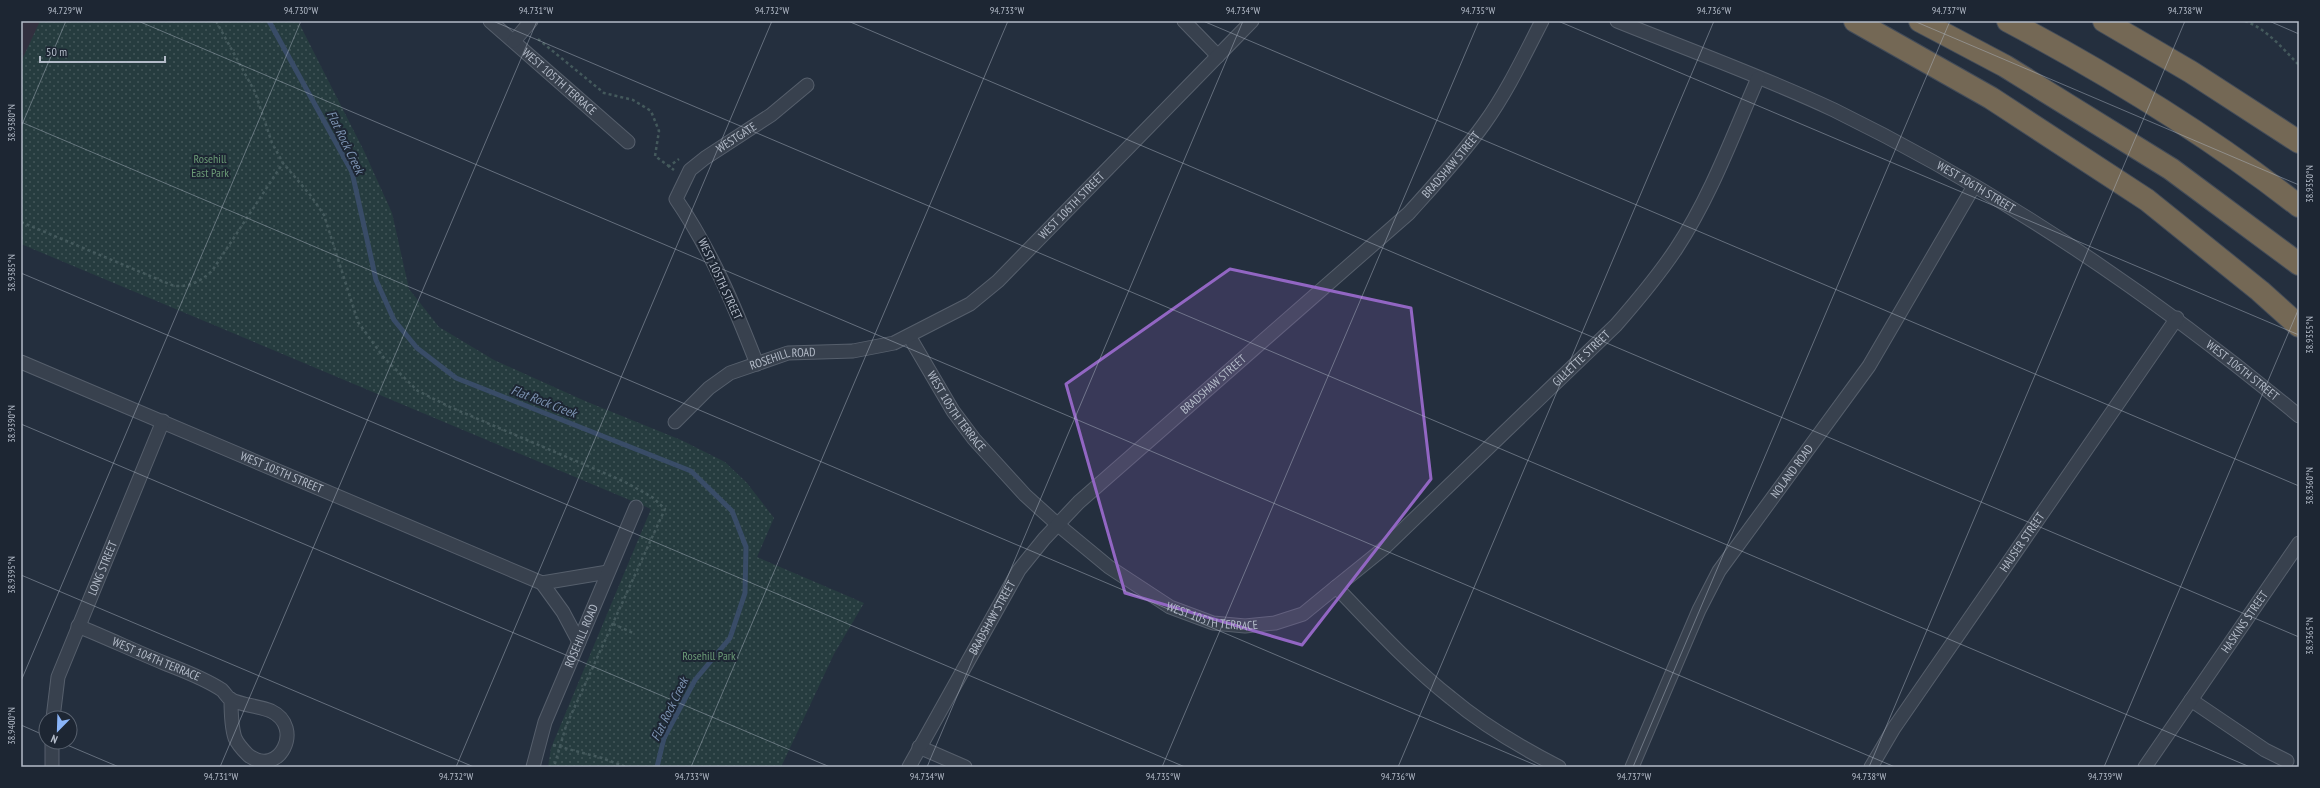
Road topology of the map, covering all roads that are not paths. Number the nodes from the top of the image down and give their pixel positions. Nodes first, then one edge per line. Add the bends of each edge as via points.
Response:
1 (490, 21) edge
2 (531, 21) edge
3 (1184, 21) edge
4 (1252, 21) edge
5 (1542, 21) edge
6 (1617, 21) edge
7 (1855, 21) edge
8 (1920, 21) edge
9 (2008, 21) edge
10 (2104, 21) edge
11 (514, 41) junction
12 (1218, 56) junction
13 (1758, 78) junction
14 (807, 85) dead end
15 (628, 142) dead end
16 (2299, 142) edge
17 (1974, 186) junction
18 (676, 199) joint
19 (2299, 206) edge
20 (2299, 264) edge
21 (2177, 318) junction
22 (2299, 326) edge
23 (909, 336) junction
24 (21, 362) edge
25 (758, 364) junction
26 (2299, 416) edge
27 (163, 421) junction
28 (676, 422) dead end
29 (636, 507) dead end
30 (1057, 524) junction
31 (2299, 543) edge
32 (608, 572) junction
33 (542, 583) junction
34 (1336, 587) junction
35 (78, 626) junction
36 (579, 642) junction
37 (231, 699) junction
38 (2191, 700) junction
39 (54, 710) edge
40 (919, 747) junction
41 (52, 750) edge
42 (2287, 761) dead end
43 (52, 767) edge
44 (533, 767) edge
45 (909, 767) edge
46 (965, 767) edge
47 (1559, 767) edge
48 (1632, 767) edge
49 (1870, 767) edge
50 (2145, 767) edge

1 - 11 street, WEST 105TH TERRACE
2 - 11 street
3 - 12 street
4 - 12 street, WEST 106TH STREET
5 - 30 street, BRADSHAW STREET via 1514,77 1484,124 1446,173 1409,213
6 - 13 street, WEST 106TH STREET
7 - 22 highway via 1991,98 2147,200 2260,291
8 - 20 highway via 2005,66 2171,169
9 - 19 highway via 2079,59 2168,113
10 - 16 highway via 2191,72
11 - 15 street, WEST 105TH TERRACE
12 - 23 street, WEST 106TH STREET via 998,281 970,304
13 - 17 street, WEST 106TH STREET via 1839,113
13 - 34 street, GILLETTE STREET via 1709,191 1677,248 1648,289 1616,325 1383,549
14 - 18 street, WESTGATE via 771,115 690,170
17 - 21 street, WEST 106TH STREET via 2106,268
17 - 48 street, NOLAND ROAD via 1869,366 1719,571 1699,610
18 - 25 street, WEST 105TH STREET via 708,250 731,297
21 - 26 street, WEST 106TH STREET
21 - 49 street, HAUSER STREET via 1894,728
23 - 25 street, ROSEHILL ROAD via 874,349 788,353
23 - 30 street, WEST 105TH TERRACE via 953,411 974,439 1025,495
24 - 27 street, WEST 105TH STREET
25 - 28 street, ROSEHILL ROAD via 730,373 709,388
27 - 33 street, WEST 105TH STREET
27 - 35 street, LONG STREET
29 - 32 street, ROSEHILL ROAD
30 - 34 street, WEST 105TH TERRACE via 1109,567 1151,596 1170,607 1213,623 1245,626 1275,623 1303,614
30 - 40 street, BRADSHAW STREET via 1019,570
31 - 38 street, HASKINS STREET
32 - 33 street
32 - 36 street, ROSEHILL ROAD
33 - 36 street via 563,612
34 - 47 street via 1403,656 1451,698 1501,734
35 - 37 street, WEST 104TH TERRACE via 198,677
35 - 39 street, LONG STREET via 58,677
36 - 44 street, ROSEHILL ROAD via 545,722
37 - 37 street, WEST 104TH TERRACE via 262,707 276,714 284,722 288,731 287,741 283,751 276,758 266,762 254,759 243,751 232,726
38 - 42 street via 2265,750
38 - 50 street, HASKINS STREET
40 - 45 street, BRADSHAW STREET
40 - 46 street
41 - 43 street

